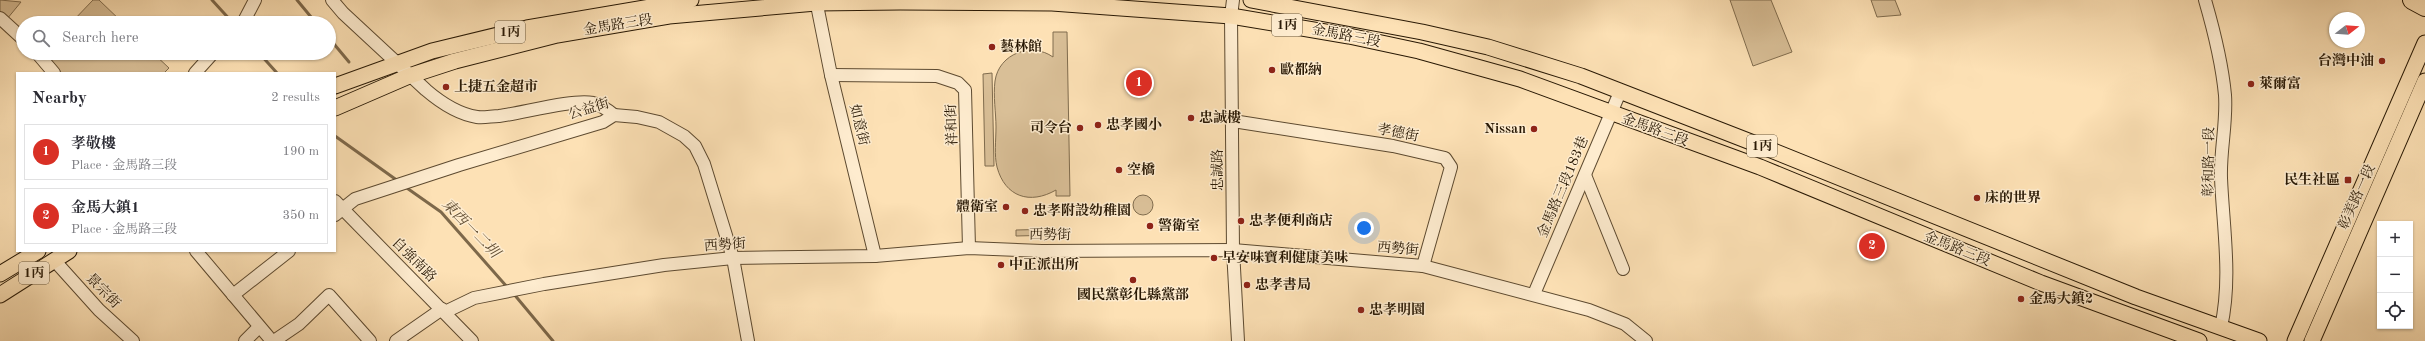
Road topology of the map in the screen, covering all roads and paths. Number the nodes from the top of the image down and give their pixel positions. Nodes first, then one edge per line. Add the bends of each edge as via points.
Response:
1 (255, 0) edge
2 (332, 0) edge
3 (691, 0) edge
4 (1233, 0) edge
5 (1251, 0) edge
6 (2205, 0) edge
7 (2412, 0) edge
8 (900, 1) edge
9 (816, 2) edge
10 (2425, 7) edge
11 (640, 14) junction
12 (247, 16) edge
13 (1231, 16) junction
14 (0, 18) edge
15 (16, 33) edge
16 (2423, 51) edge
17 (43, 60) edge
18 (207, 60) edge
19 (396, 62) junction
20 (53, 72) edge
21 (196, 72) edge
22 (831, 75) junction
23 (409, 76) junction
24 (2425, 81) edge
25 (336, 86) edge
26 (1620, 92) junction
27 (336, 108) edge
28 (1611, 114) junction
29 (614, 115) junction
30 (1233, 121) junction
31 (1584, 175) junction
32 (337, 208) edge
33 (969, 248) junction
34 (1233, 250) junction
35 (36, 252) edge
36 (67, 252) edge
37 (197, 252) edge
38 (288, 252) edge
39 (875, 256) junction
40 (734, 258) junction
41 (54, 260) junction
42 (1423, 266) junction
43 (1622, 269) dead end
44 (0, 274) edge
45 (1534, 294) junction
46 (0, 295) edge
47 (233, 295) junction
48 (444, 311) junction
49 (259, 327) junction
50 (2221, 327) junction
51 (133, 341) edge
52 (246, 341) edge
53 (273, 341) edge
54 (370, 341) edge
55 (396, 341) edge
56 (472, 341) edge
57 (748, 341) edge
58 (1238, 341) edge
59 (1646, 341) edge
60 (2199, 341) edge
61 (2259, 341) edge
62 (2295, 341) edge
63 (2312, 341) edge

1 - 12 street
2 - 19 street
3 - 11 main road, 金馬路三段 / 1丙
4 - 13 street, 忠誠路
5 - 26 main road, 金馬路三段 / 1丙 via 1488,47 1580,76
6 - 50 street, 彰和路一段 via 2215,34 2225,95 2221,170 2226,242 2226,303
7 - 10 highway
8 - 9 main road, 金馬路三段 / 1丙
8 - 13 main road, 金馬路三段 / 1丙 via 1052,3
9 - 11 main road, 金馬路三段 / 1丙 via 669,16
9 - 22 street, 如意街
11 - 19 main road, 金馬路三段 / 1丙 via 527,28
11 - 23 main road, 金馬路三段 / 1丙 via 455,61
13 - 28 main road, 金馬路三段 / 1丙 via 1419,51 1520,79
13 - 30 street, 忠誠路
14 - 15 street
16 - 62 main road, 彰美路一段
17 - 20 street
18 - 21 street
19 - 23 street
19 - 25 main road, 金馬路三段 / 1丙
22 - 33 street, 祥和街 via 937,76 958,84 965,90
22 - 39 street, 如意街
23 - 27 main road, 金馬路三段 / 1丙
23 - 29 street via 437,100 478,118 576,103 592,103
24 - 63 main road, 彰美路一段
26 - 28 street, 金馬路三段183巷
26 - 50 main road, 金馬路三段 / 1丙 via 2129,294
28 - 31 street, 金馬路三段183巷
28 - 60 main road, 金馬路三段 / 1丙 via 1760,167 2042,283
29 - 32 street, 公益街 via 603,122 466,162 355,199
29 - 40 street, 公益街 via 658,122 684,136 695,146 704,164
30 - 34 street, 忠誠路
30 - 42 street, 孝德街 via 1393,146 1445,158 1451,167
31 - 43 street
31 - 45 street, 金馬路三段183巷
32 - 48 street, 自強南路
33 - 34 street, 西勢街 via 1042,251
33 - 39 street, 西勢街
34 - 42 street, 西勢街
34 - 58 street, 忠誠路
35 - 44 main road, 1丙
36 - 41 main road, 1丙
37 - 47 street
38 - 47 street
39 - 40 street, 西勢街
40 - 48 street, 西勢街 via 657,266 544,284 474,298
40 - 57 street, 公益街
41 - 46 main road, 1丙
41 - 51 street, 景宗街 via 99,310
42 - 45 street, 西勢街
45 - 59 street, 西勢街 via 1589,310 1625,324
47 - 49 street
48 - 55 street, 西勢街
48 - 56 street, 自強南路
49 - 52 street
49 - 53 street
50 - 61 main road, 金馬路三段 / 1丙
53 - 54 street via 299,324 329,295

